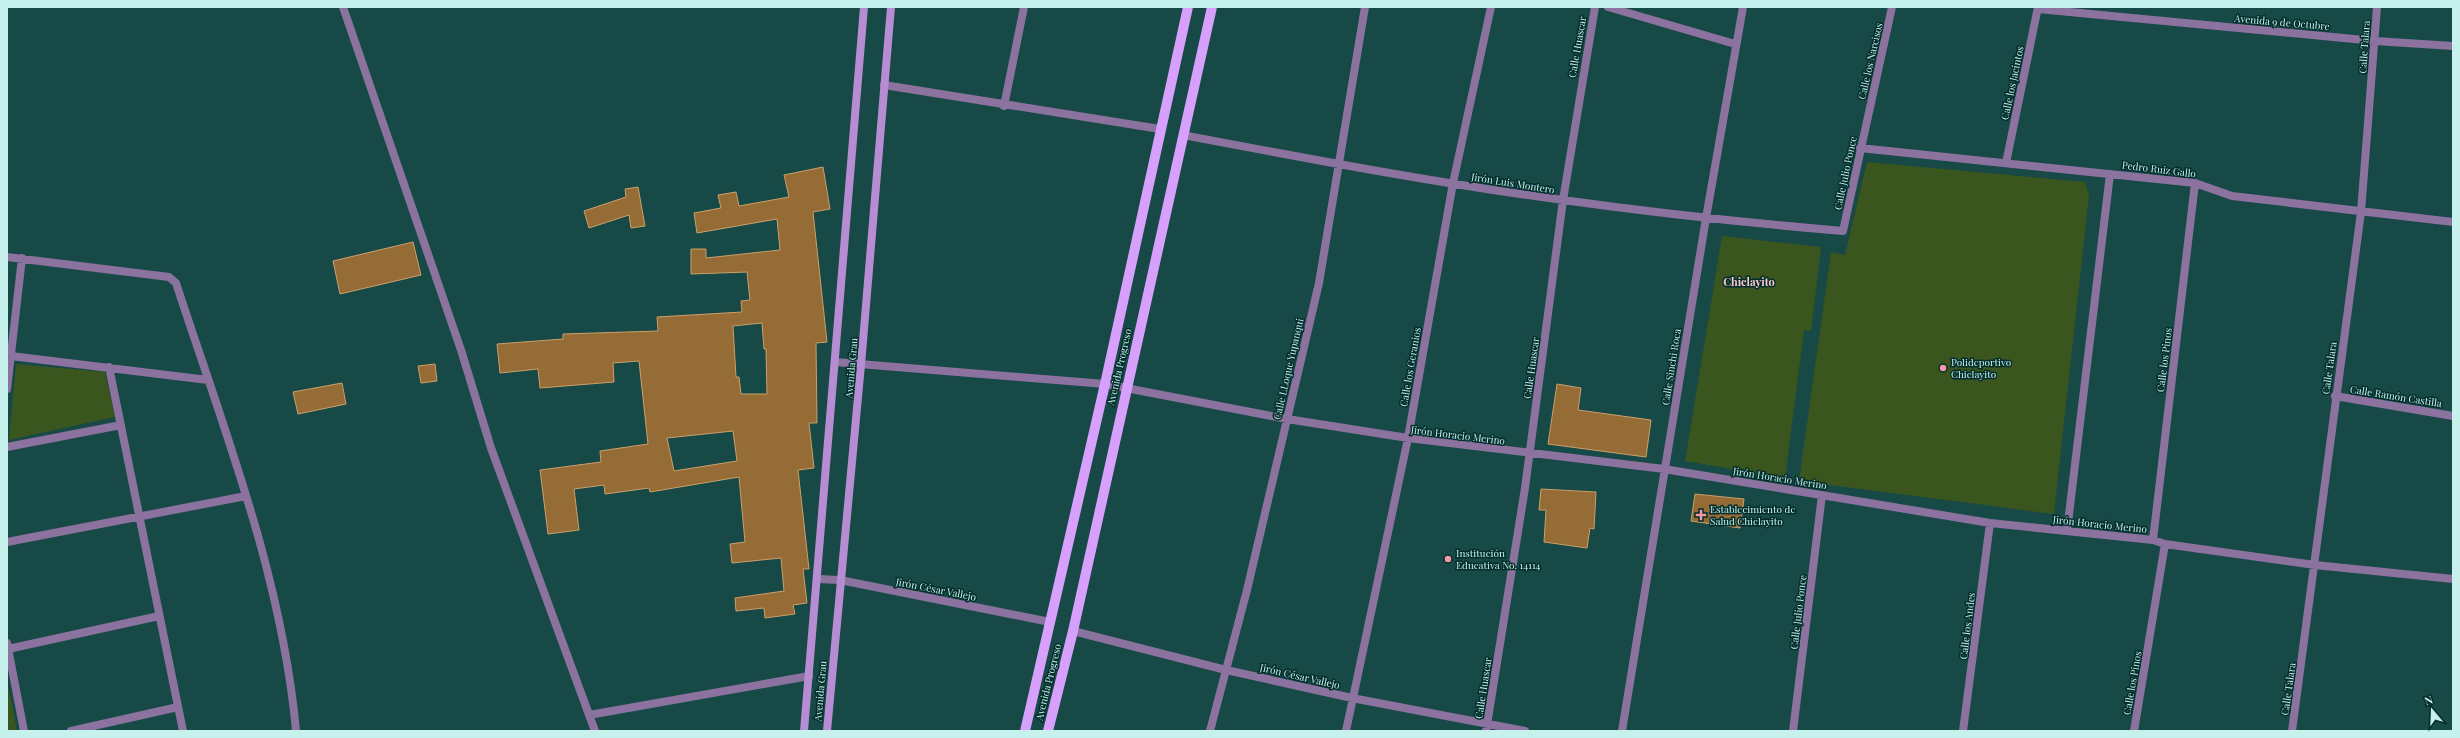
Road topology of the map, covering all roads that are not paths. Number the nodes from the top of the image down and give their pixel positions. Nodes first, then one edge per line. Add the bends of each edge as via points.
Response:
1 (343, 7) edge
2 (864, 7) edge
3 (891, 7) edge
4 (1024, 7) edge
5 (1188, 7) edge
6 (1212, 7) edge
7 (1365, 7) edge
8 (1491, 7) edge
9 (1595, 7) edge
10 (1608, 7) edge
11 (1743, 7) edge
12 (1892, 7) edge
13 (2377, 7) edge
14 (2038, 8) edge
15 (2375, 41) junction
16 (1736, 44) junction
17 (2453, 46) edge
18 (884, 85) junction
19 (1004, 106) junction
20 (1867, 119) joint
21 (1160, 129) junction
22 (1183, 135) junction
23 (1860, 148) junction
24 (2006, 163) junction
25 (1338, 164) junction
26 (2110, 174) junction
27 (2196, 183) junction
28 (1453, 184) junction
29 (1563, 200) junction
30 (2361, 212) junction
31 (1706, 218) junction
32 (2453, 222) edge
33 (1843, 231) joint
34 (7, 257) edge
35 (22, 258) junction
36 (11, 356) junction
37 (835, 362) junction
38 (861, 364) junction
39 (109, 367) junction
40 (208, 380) junction
41 (1105, 384) junction
42 (7, 389) edge
43 (1126, 390) junction
44 (2335, 396) junction
45 (2453, 416) edge
46 (1287, 419) junction
47 (121, 425) junction
48 (1408, 438) junction
49 (7, 447) edge
50 (1529, 454) junction
51 (1664, 469) junction
52 (1822, 495) junction
53 (246, 496) junction
54 (139, 517) junction
55 (1990, 523) junction
56 (2067, 531) junction
57 (2153, 540) junction
58 (7, 542) edge
59 (2165, 544) junction
60 (2315, 565) junction
61 (817, 579) junction
62 (2453, 579) edge
63 (840, 580) junction
64 (159, 616) junction
65 (1050, 622) junction
66 (1073, 631) junction
67 (8, 646) edge
68 (1226, 670) junction
69 (809, 676) junction
70 (1352, 698) junction
71 (178, 707) junction
72 (589, 715) junction
73 (1486, 727) edge
74 (24, 731) edge
75 (71, 731) edge
76 (183, 731) edge
77 (296, 731) edge
78 (595, 731) edge
79 (804, 731) edge
80 (827, 731) edge
81 (1025, 731) edge
82 (1048, 731) edge
83 (1210, 731) edge
84 (1346, 731) edge
85 (1525, 731) edge
86 (1622, 731) edge
87 (1793, 731) edge
88 (1963, 731) edge
89 (2134, 731) edge
90 (2292, 731) edge

1 - 72 street via 461,350 491,448
2 - 37 street, Avenida Grau
3 - 18 street, Avenida Grau
4 - 19 street
5 - 21 main road, Avenida Progreso
6 - 22 main road, Avenida Progreso
7 - 25 street, Calle LLoque Yupanqui
8 - 28 street, Calle los Geranios
9 - 29 street, Calle Huascar
10 - 16 street
11 - 16 street, Calle Sinchi Roca
12 - 20 street, Calle los Narcisos
13 - 15 street, Calle Talara
14 - 15 street, Avenida 9 de Octubre
14 - 24 street, Calle los Jacintos
15 - 17 street, Avenida 9 de Octubre
15 - 30 street, Calle Talara
16 - 31 street, Calle Sinchi Roca
18 - 19 street
18 - 38 street, Avenida Grau
19 - 21 street
20 - 23 street, Calle Julio Ponce
21 - 41 main road, Avenida Progreso
22 - 25 street, Jirón Luis Montero
22 - 43 main road, Avenida Progreso
23 - 24 street, Pedro Ruiz Gallo
23 - 33 street, Calle Julio Ponce
24 - 26 street, Pedro Ruiz Gallo
25 - 28 street, Jirón Luis Montero
25 - 46 street, Calle LLoque Yupanqui via 1319,283
26 - 27 street, Pedro Ruiz Gallo
26 - 56 street
27 - 30 street, Pedro Ruiz Gallo via 2232,196
27 - 57 street, Calle los Pinos
28 - 29 street, Jirón Luis Montero
28 - 48 street, Calle los Geranios
29 - 31 street, Jirón Luis Montero
29 - 50 street, Calle Huascar
30 - 32 street, Pedro Ruiz Gallo
30 - 44 street, Calle Talara
31 - 33 street, Jirón Luis Montero
31 - 51 street, Calle Sinchi Roca
34 - 35 street
35 - 36 street
35 - 40 street via 168,277 176,284
36 - 39 street
36 - 42 street
37 - 38 street, Jirón Horacio Merino
37 - 61 street, Avenida Grau
38 - 41 street, Jirón Horacio Merino
38 - 63 street, Avenida Grau
39 - 40 street
39 - 47 street
40 - 53 street
41 - 43 street, Jirón Horacio Merino
41 - 65 main road, Avenida Progreso
43 - 46 street, Jirón Horacio Merino
43 - 66 main road, Avenida Progreso
44 - 45 street, Calle Ramón Castilla
44 - 60 street, Calle Talara
46 - 48 street, Jirón Horacio Merino
46 - 68 street, Calle LLoque Yupanqui
47 - 49 street
47 - 54 street
48 - 50 street, Jirón Horacio Merino
48 - 70 street, Calle los Geranios
50 - 51 street, Jirón Horacio Merino
50 - 73 street, Calle Huascar
51 - 52 street, Jirón Horacio Merino
51 - 86 street, Calle Sinchi Roca
52 - 55 street, Jirón Horacio Merino
52 - 87 street, Calle Julio Ponce
53 - 54 street
53 - 77 street via 271,579 290,681
54 - 58 street
54 - 64 street
55 - 56 street, Jirón Horacio Merino
55 - 88 street, Calle los Andes
56 - 57 street, Jirón Horacio Merino
57 - 59 street, Jirón Horacio Merino
59 - 60 street, Jirón Horacio Merino
59 - 89 street, Calle los Pinos
60 - 62 street, Jirón Horacio Merino
60 - 90 street, Calle Talara
61 - 63 street, Jirón César Vallejo
61 - 69 street, Avenida Grau
63 - 65 street, Jirón César Vallejo
63 - 80 street, Avenida Grau
64 - 67 street
64 - 71 street
65 - 81 main road, Avenida Progreso
66 - 68 street, Jirón César Vallejo
66 - 82 main road, Avenida Progreso
67 - 74 street
68 - 70 street, Jirón César Vallejo
68 - 83 street, Calle LLoque Yupanqui
69 - 72 street
69 - 79 street, Avenida Grau
70 - 73 street, Jirón César Vallejo
70 - 84 street, Calle los Geranios
71 - 75 street
71 - 76 street
72 - 78 street
73 - 85 street, Jirón César Vallejo

